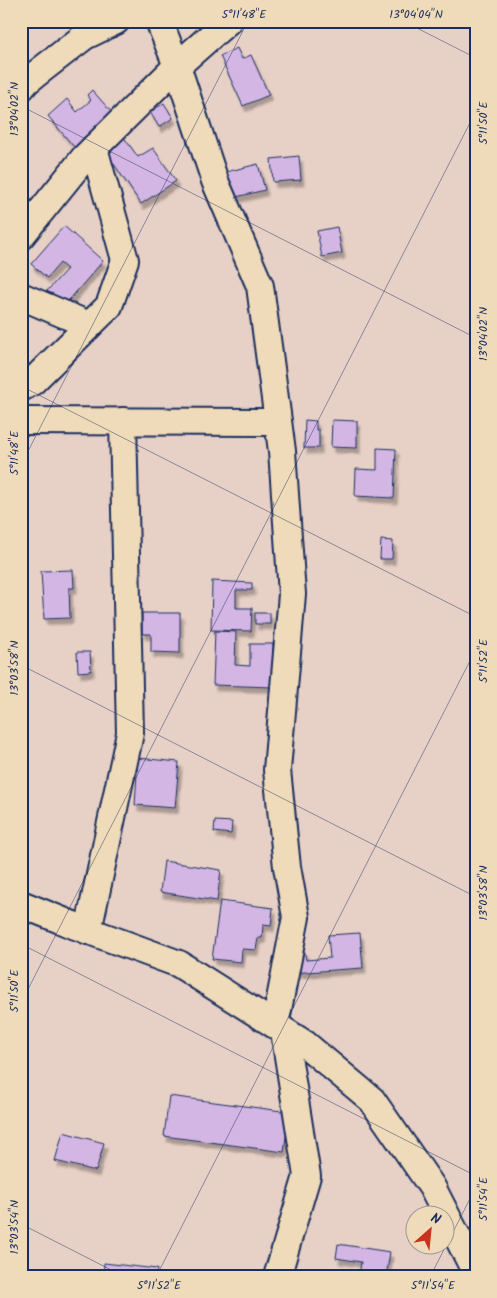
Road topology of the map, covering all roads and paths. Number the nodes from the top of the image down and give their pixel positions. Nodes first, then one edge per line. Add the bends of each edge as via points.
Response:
1 (116, 21) edge
2 (159, 21) edge
3 (228, 21) edge
4 (177, 66) junction
5 (21, 88) edge
6 (94, 148) junction
7 (21, 236) edge
8 (21, 296) edge
9 (90, 325) junction
10 (21, 388) edge
11 (21, 421) edge
12 (123, 421) junction
13 (278, 422) junction
14 (21, 904) edge
15 (88, 931) junction
16 (279, 1028) junction
17 (476, 1274) edge
18 (277, 1277) edge

1 - 5 street via 85,36
2 - 4 street
3 - 4 street
4 - 6 street
4 - 13 street via 215,181 260,286
6 - 7 street
6 - 9 street via 125,260 109,306
8 - 9 street
9 - 10 street via 32,382
11 - 12 street
12 - 13 street
12 - 15 street via 130,733
13 - 16 street via 292,594 277,770 296,917
14 - 15 street
15 - 16 street via 179,964
16 - 17 street via 305,1044 372,1100 432,1187
16 - 18 street via 307,1176

